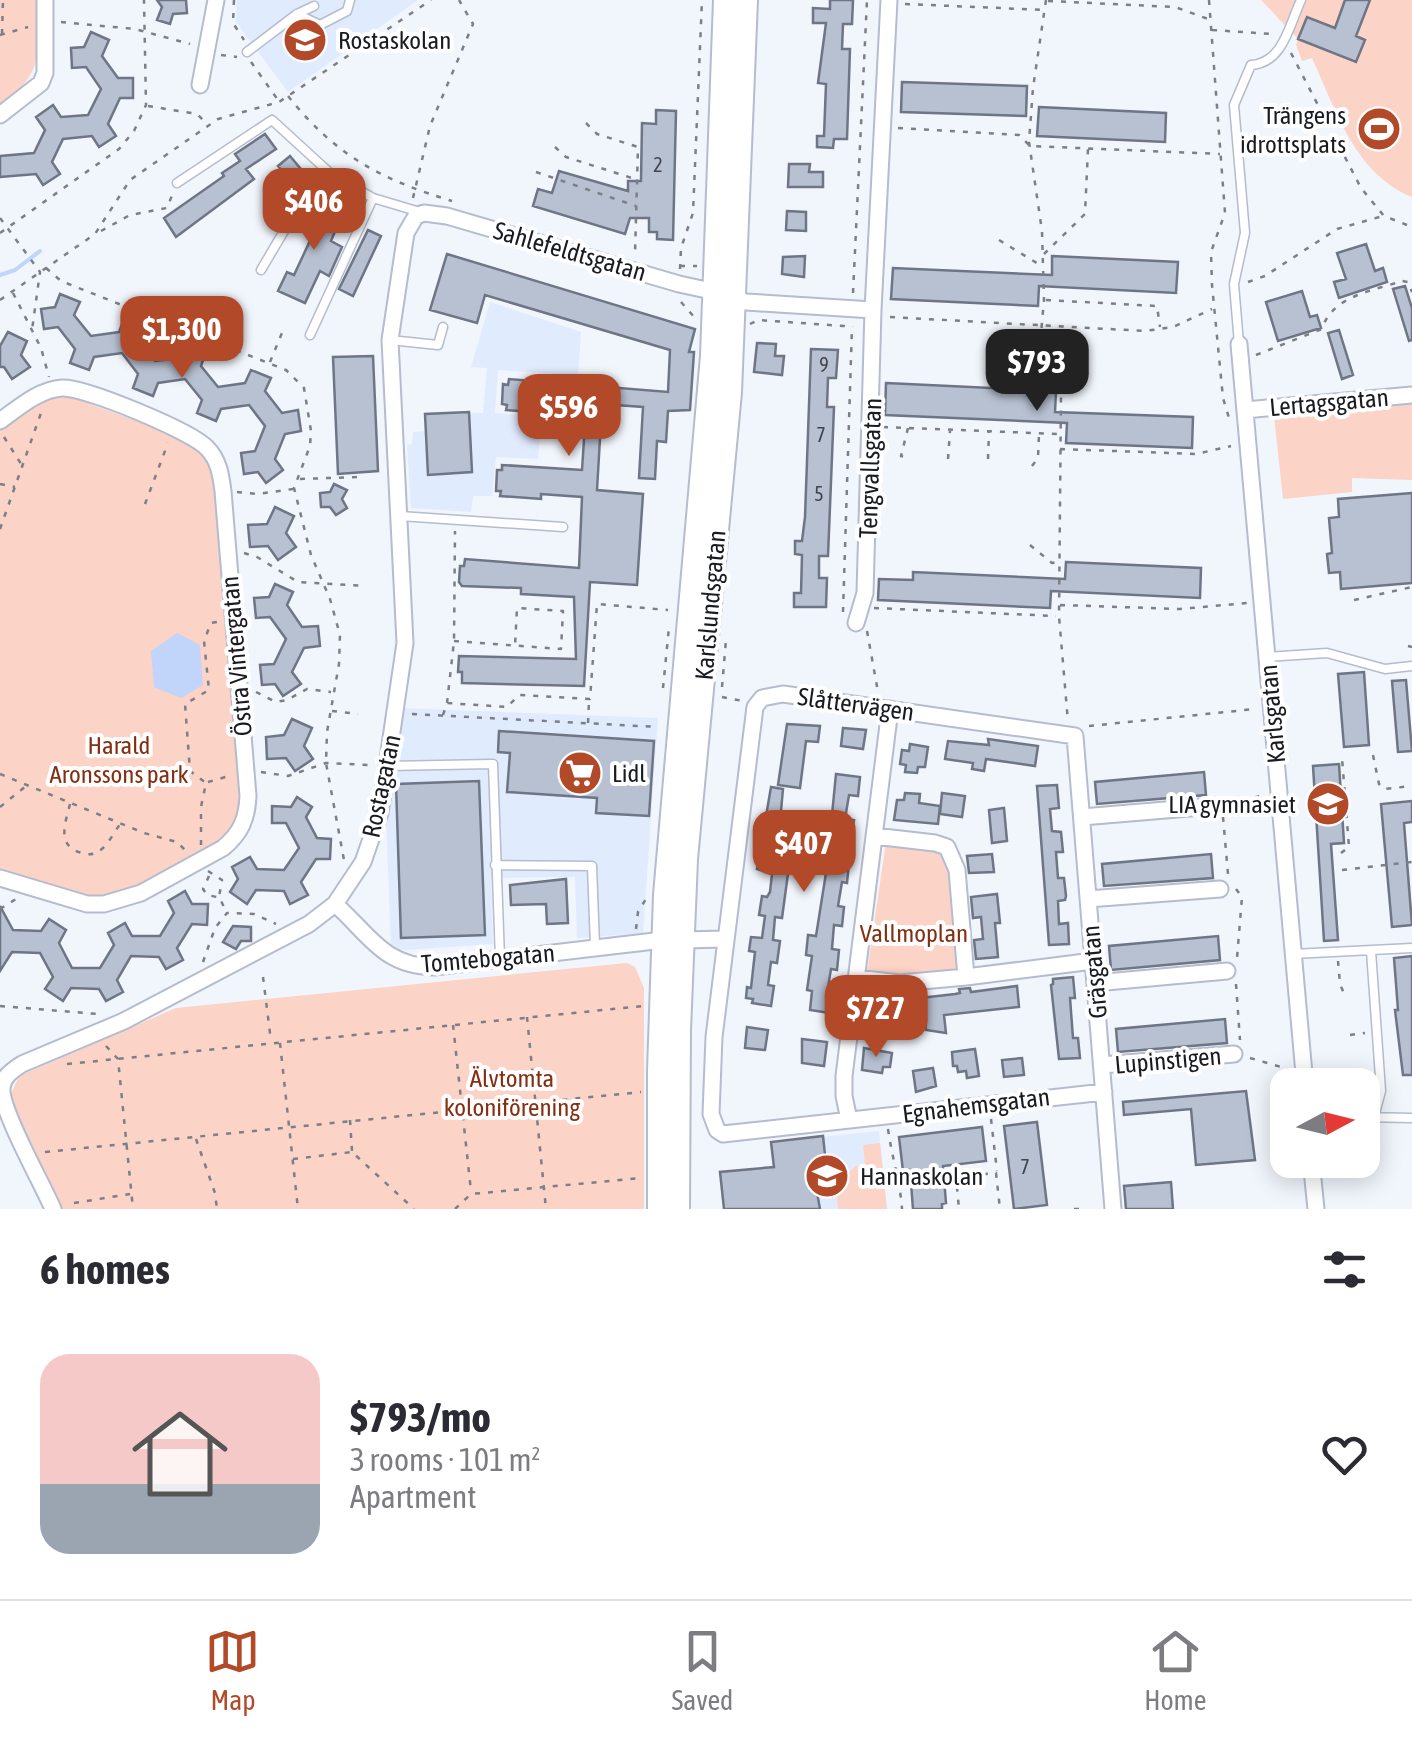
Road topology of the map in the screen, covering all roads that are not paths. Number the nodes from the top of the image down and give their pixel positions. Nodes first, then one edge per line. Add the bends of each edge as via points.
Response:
1 (45, 0) edge
2 (216, 0) edge
3 (350, 0) edge
4 (725, 0) edge
5 (746, 0) edge
6 (1301, 0) edge
7 (889, 2) edge
8 (314, 6) dead end
9 (297, 14) junction
10 (248, 52) road end
11 (200, 85) dead end
12 (0, 115) edge
13 (331, 174) junction
14 (177, 183) road end
15 (373, 198) junction
16 (417, 211) junction
17 (261, 270) dead end
18 (722, 286) junction
19 (878, 313) junction
20 (443, 326) dead end
21 (310, 335) dead end
22 (390, 340) junction
23 (1240, 344) joint
24 (1412, 394) edge
25 (1245, 410) junction
26 (0, 420) edge
27 (400, 516) junction
28 (563, 527) dead end
29 (858, 615) road end
30 (1267, 657) junction
31 (1412, 666) edge
32 (886, 709) junction
33 (1075, 736) joint
34 (387, 766) junction
35 (1213, 806) dead end
36 (1082, 817) junction
37 (874, 836) junction
38 (495, 865) junction
39 (0, 878) edge
40 (1220, 890) dead end
41 (1088, 899) junction
42 (335, 904) junction
43 (726, 939) junction
44 (673, 940) junction
45 (594, 946) junction
46 (1412, 948) edge
47 (1371, 951) junction
48 (1293, 954) junction
49 (500, 959) junction
50 (1093, 961) junction
51 (1227, 971) dead end
52 (966, 977) junction
53 (856, 978) junction
54 (1095, 983) junction
55 (1234, 1054) dead end
56 (1102, 1065) junction
57 (1303, 1068) edge
58 (1379, 1068) edge
59 (1104, 1092) junction
60 (1380, 1118) edge
61 (1412, 1118) edge
62 (849, 1120) junction
63 (1313, 1178) edge
64 (53, 1209) edge
65 (659, 1209) edge
66 (678, 1209) edge
67 (1113, 1209) edge
68 (1316, 1209) edge

1 - 12 street via 41,83
2 - 11 street
3 - 9 lane via 347,11 320,25
4 - 18 main road, Karlslundsgatan
5 - 18 main road, Karlslundsgatan
6 - 23 lane via 1275,57 1251,65 1234,105 1245,233 1234,284
7 - 19 street, Tengvallsgatan
8 - 9 lane
9 - 10 lane
13 - 14 lane via 272,120
13 - 15 lane
13 - 17 lane via 304,196
15 - 16 lane
15 - 21 lane
16 - 18 street, Sahlefeldtsgatan via 680,284
16 - 22 street, Rostagatan via 406,233
18 - 19 street via 746,302
18 - 44 main road, Karlslundsgatan via 674,766
18 - 44 main road, Karlslundsgatan via 733,330 686,859
19 - 29 street, Tengvallsgatan via 865,594
20 - 22 lane via 438,345
22 - 27 street, Rostagatan
23 - 25 street, Karlsgatan
24 - 25 street, Lertagsgatan
25 - 30 street, Karlsgatan
26 - 39 street, Östra Vintergatan via 62,388 174,428 207,447 223,492 248,810 236,837 140,893 104,904
27 - 28 lane
27 - 34 street, Rostagatan via 404,644
30 - 31 lane via 1327,654 1385,669
30 - 48 street, Karlsgatan
32 - 33 street, Slåttervägen
32 - 37 street
32 - 43 street, Slåttervägen via 783,694 762,698 755,707
33 - 36 street, Gräsgatan
34 - 38 lane via 492,764
34 - 42 street, Rostagatan via 372,840
35 - 36 street
36 - 41 street, Gräsgatan
37 - 52 street via 947,847 956,870
37 - 53 street
38 - 45 lane via 592,866
38 - 49 lane
40 - 41 street
41 - 50 street, Gräsgatan
42 - 49 street, Tomtebogatan via 401,963 434,967
42 - 64 street, Rostagatan via 204,980 22,1064 3,1081 3,1102
43 - 44 street
43 - 62 street via 711,1084 717,1130
44 - 45 street, Tomtebogatan
44 - 65 main road, Karlslundsgatan
44 - 66 main road, Karlslundsgatan
45 - 49 street, Tomtebogatan
46 - 47 lane
47 - 48 lane
47 - 58 lane
48 - 57 street, Karlsgatan
50 - 52 street
50 - 54 street, Gräsgatan
51 - 54 street
52 - 53 street via 900,983
53 - 62 street via 844,1076
54 - 56 street, Gräsgatan
55 - 56 street, Lupinstigen
56 - 59 street, Gräsgatan
59 - 62 street, Egnahemsgatan
59 - 67 street, Gräsgatan
60 - 61 lane
63 - 68 street

